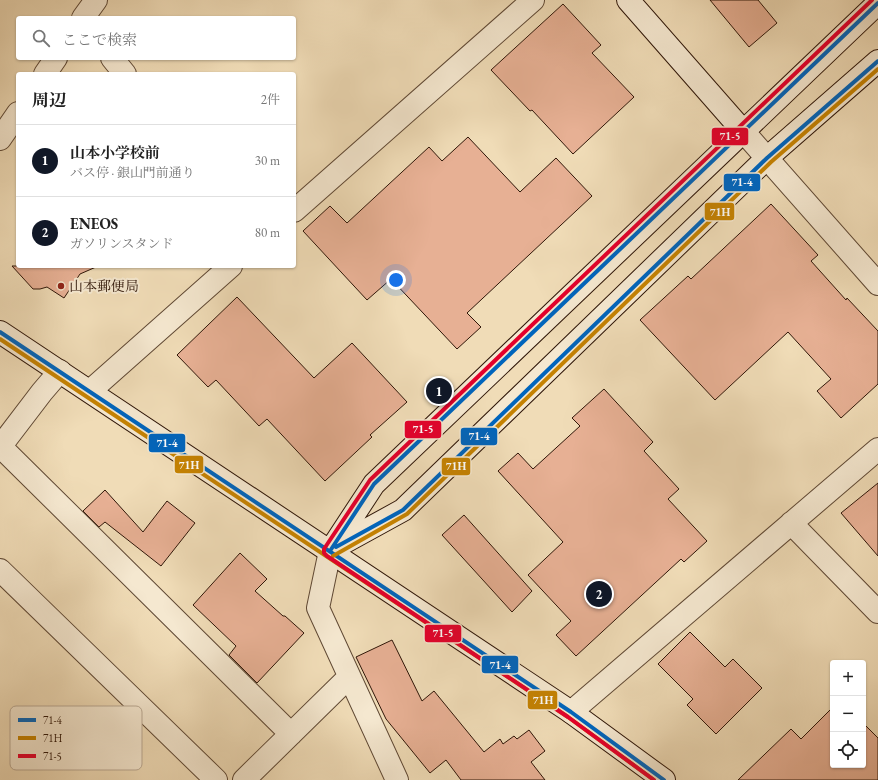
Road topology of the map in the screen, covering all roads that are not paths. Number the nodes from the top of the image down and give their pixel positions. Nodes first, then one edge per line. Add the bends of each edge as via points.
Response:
1 (96, 0) edge
2 (532, 0) edge
3 (628, 0) edge
4 (878, 3) edge
5 (84, 16) edge
6 (55, 60) edge
7 (114, 60) edge
8 (878, 61) edge
9 (46, 72) edge
10 (123, 72) edge
11 (16, 116) edge
12 (743, 131) junction
13 (0, 139) edge
14 (768, 158) junction
15 (296, 209) edge
16 (229, 268) edge
17 (878, 284) edge
18 (0, 332) edge
19 (60, 371) junction
20 (90, 391) junction
21 (0, 447) edge
22 (878, 449) edge
23 (791, 523) junction
24 (330, 551) junction
25 (0, 570) edge
26 (878, 612) edge
27 (349, 677) junction
28 (140, 706) edge
29 (142, 708) edge
30 (571, 712) junction
31 (291, 734) junction
32 (216, 780) edge
33 (244, 780) edge
34 (398, 780) edge
35 (664, 780) edge

1 - 5 street
2 - 15 street
3 - 12 street
4 - 12 street
6 - 9 street
7 - 10 street
8 - 14 street
11 - 13 street
12 - 14 street
12 - 24 street via 374,484
14 - 17 street
14 - 24 street via 403,510
16 - 20 street
18 - 19 street
19 - 20 street
19 - 21 street
20 - 24 street
21 - 31 street
22 - 23 street
23 - 26 street
23 - 30 street
24 - 27 street via 318,608
24 - 30 street
25 - 28 street
27 - 31 street
27 - 34 street
29 - 32 street
30 - 35 street
31 - 33 street

